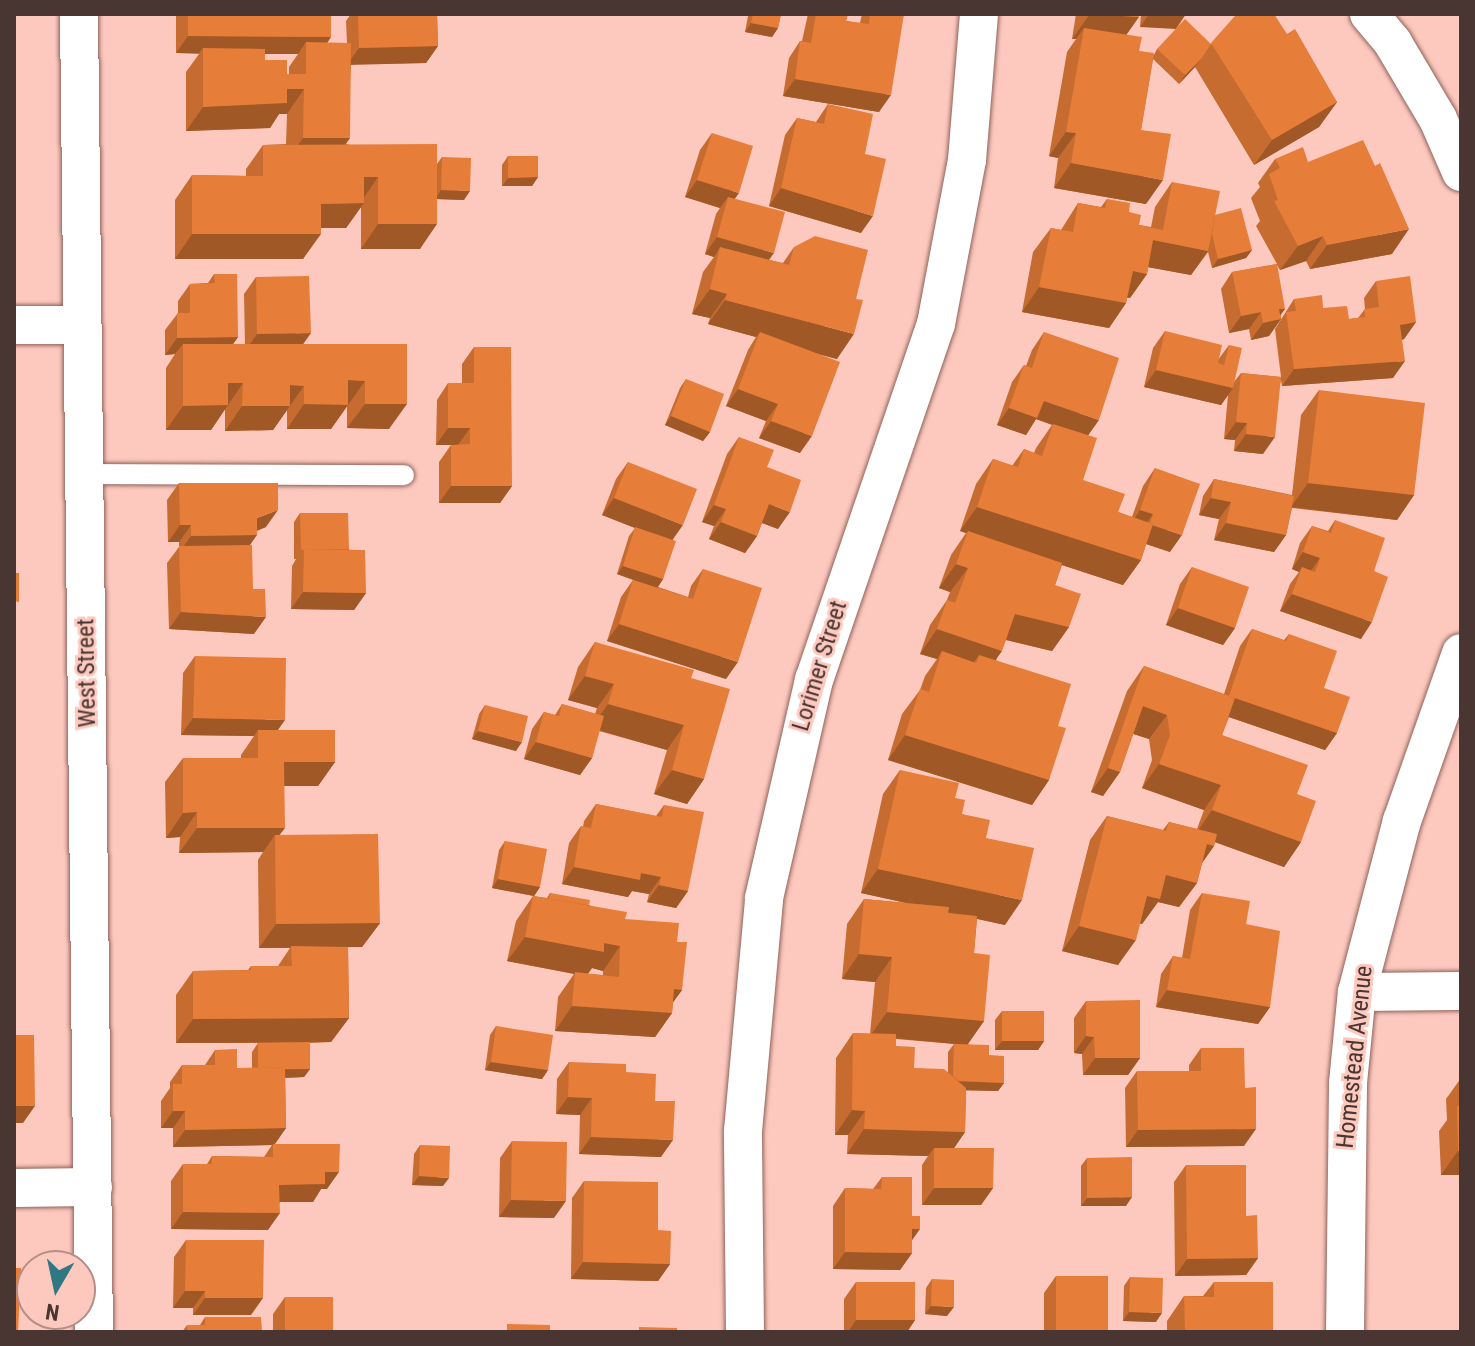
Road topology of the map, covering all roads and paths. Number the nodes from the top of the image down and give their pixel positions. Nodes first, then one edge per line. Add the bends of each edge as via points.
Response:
1 (79, 14) edge
2 (979, 14) edge
3 (1369, 14) edge
4 (1461, 172) edge
5 (14, 325) edge
6 (82, 325) junction
7 (84, 474) junction
8 (404, 475) dead end
9 (1461, 653) edge
10 (1461, 991) edge
11 (1357, 992) junction
12 (93, 1187) junction
13 (14, 1188) edge
14 (94, 1332) edge
15 (745, 1332) edge
16 (1345, 1332) edge

1 - 6 street, West Street
2 - 15 street, Lorimer Street via 967,160 936,324 814,680 764,898 743,1131
3 - 4 street via 1393,43 1438,119
5 - 6 street
6 - 7 street, West Street
7 - 8 lane
7 - 12 street, West Street
9 - 11 street, Homestead Avenue via 1402,821
10 - 11 street
11 - 16 street, Homestead Avenue via 1348,1083
12 - 13 street
12 - 14 street, West Street

